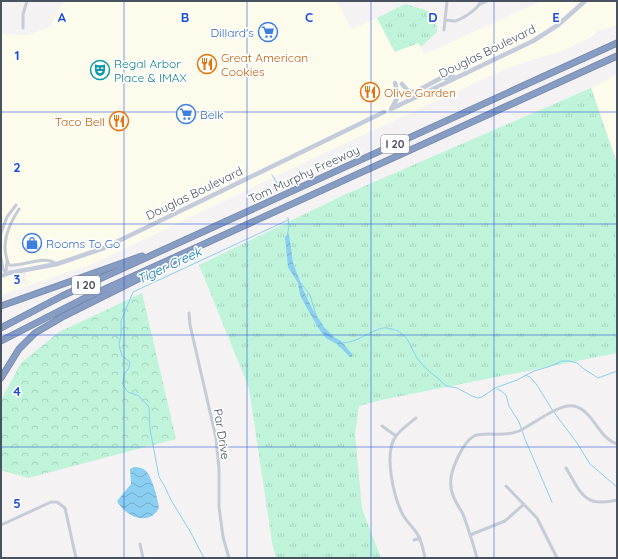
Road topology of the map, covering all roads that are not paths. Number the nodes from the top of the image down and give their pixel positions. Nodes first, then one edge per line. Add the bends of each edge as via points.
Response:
1 (27, 1) edge
2 (447, 1) edge
3 (487, 1) edge
4 (585, 1) edge
5 (480, 3) edge
6 (445, 20) junction
7 (23, 28) dead end
8 (444, 30) dead end
9 (617, 43) edge
10 (617, 56) edge
11 (458, 77) junction
12 (396, 83) dead end
13 (402, 84) dead end
14 (384, 112) dead end
15 (16, 205) dead end
16 (19, 209) dead end
17 (242, 226) junction
18 (1, 233) edge
19 (173, 246) junction
20 (1, 258) edge
21 (7, 260) junction
22 (56, 264) junction
23 (1, 271) edge
24 (6, 274) junction
25 (1, 276) edge
26 (1, 306) edge
27 (189, 313) dead end
28 (1, 328) edge
29 (1, 341) edge
30 (1, 378) edge
31 (416, 418) dead end
32 (382, 426) dead end
33 (396, 436) junction
34 (617, 444) edge
35 (566, 468) dead end
36 (506, 486) dead end
37 (617, 500) edge
38 (524, 504) junction
39 (1, 525) edge
40 (470, 535) junction
41 (420, 538) junction
42 (414, 540) dead end
43 (140, 544) dead end
44 (76, 558) edge
45 (143, 558) edge
46 (229, 558) edge
47 (425, 558) edge
48 (477, 558) edge
49 (557, 558) edge

1 - 7 street via 23,14
2 - 6 street
3 - 5 street
4 - 11 main road, Douglas Boulevard via 546,33
5 - 6 street via 474,10 455,21
6 - 8 street
9 - 19 highway, Tom Murphy Freeway / I 20
10 - 17 highway, Tom Murphy Freeway / I 20
11 - 12 main road, Douglas Boulevard via 391,109 397,99
11 - 13 main road via 441,78 415,92 408,91
14 - 22 main road, Douglas Boulevard via 104,248
15 - 18 street via 7,216
16 - 21 street via 9,224 5,239
17 - 29 highway, Tom Murphy Freeway / I 20 via 60,310
17 - 30 highway via 41,329 19,349
19 - 26 highway
19 - 28 highway, Tom Murphy Freeway / I 20
20 - 24 street
21 - 22 street via 10,265 16,266 46,260
21 - 24 street
22 - 24 main road, Douglas Boulevard
23 - 24 main road
24 - 25 main road, Douglas Boulevard
27 - 46 street, Par Drive via 216,438 219,507
31 - 33 street
32 - 33 street
33 - 41 street via 390,448 389,458 395,492 403,516
34 - 40 street via 608,439 583,410 569,406 560,408 516,432 472,437 466,443 452,470 451,480 453,496
35 - 37 street via 582,495 589,500 602,503
36 - 38 street
38 - 40 street via 505,521
38 - 49 street via 537,518
39 - 44 street via 51,502 57,502 65,508
40 - 48 street
41 - 42 street
41 - 47 street
43 - 45 street

